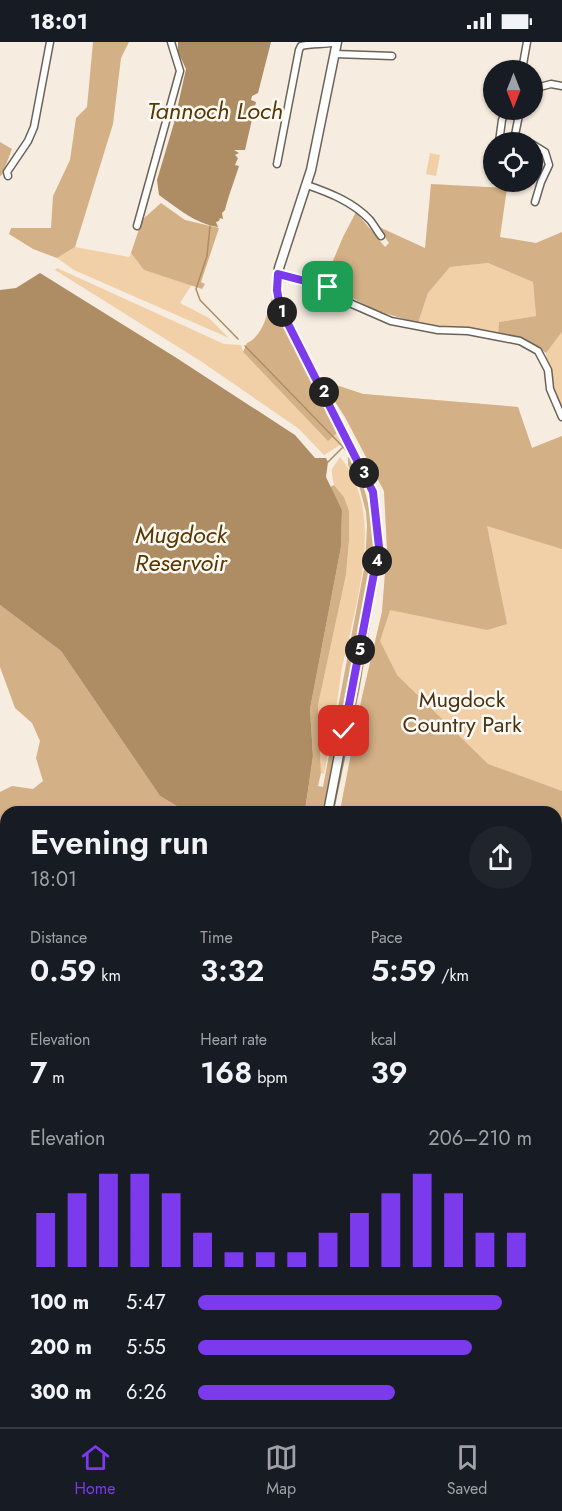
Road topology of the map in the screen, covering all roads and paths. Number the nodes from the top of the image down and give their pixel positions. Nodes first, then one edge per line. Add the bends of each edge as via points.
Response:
1 (50, 42) edge
2 (171, 42) edge
3 (337, 42) edge
4 (526, 42) edge
5 (335, 54) junction
6 (392, 56) dead end
7 (523, 60) edge
8 (543, 86) edge
9 (562, 86) edge
10 (543, 151) edge
11 (277, 164) dead end
12 (8, 176) dead end
13 (543, 178) edge
14 (307, 185) junction
15 (538, 192) edge
16 (535, 202) dead end
17 (137, 226) dead end
18 (381, 236) dead end
19 (278, 274) junction
20 (562, 417) edge
21 (329, 806) edge

1 - 12 street via 34,127
2 - 17 street via 180,71
3 - 5 street
3 - 11 street via 301,46 299,50
4 - 7 street
5 - 6 street
5 - 14 street
8 - 9 street
10 - 13 street via 549,165
14 - 18 street via 348,203 371,221
14 - 19 street
15 - 16 street
19 - 20 street via 328,287 352,304 392,321 520,341 538,351
19 - 21 street via 280,308 373,492 379,547

